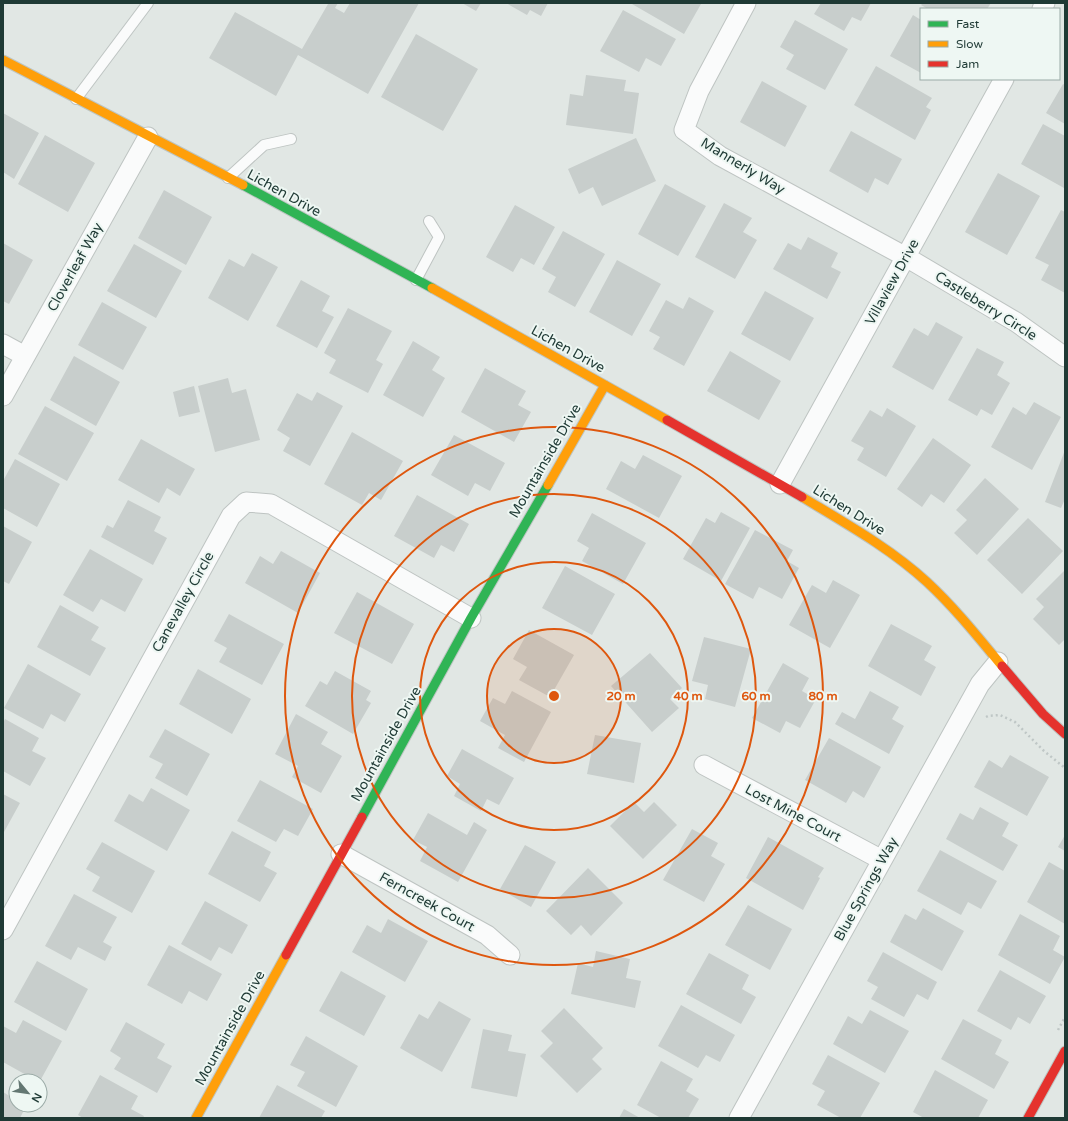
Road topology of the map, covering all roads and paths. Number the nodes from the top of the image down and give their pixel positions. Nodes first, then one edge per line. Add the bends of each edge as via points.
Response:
1 (148, 3) edge
2 (746, 3) edge
3 (3, 60) edge
4 (1003, 80) edge
5 (76, 99) junction
6 (148, 137) junction
7 (291, 139) dead end
8 (228, 178) junction
9 (429, 221) dead end
10 (906, 257) junction
11 (416, 280) junction
12 (3, 344) edge
13 (25, 356) junction
14 (1065, 357) edge
15 (605, 385) junction
16 (3, 396) edge
17 (780, 484) junction
18 (471, 618) junction
19 (998, 662) junction
20 (983, 721) dead end
21 (1065, 734) edge
22 (704, 765) dead end
23 (1065, 768) edge
24 (341, 854) junction
25 (882, 860) junction
26 (3, 930) edge
27 (510, 955) dead end
28 (1065, 1051) edge
29 (196, 1118) edge
30 (739, 1118) edge
31 (1028, 1118) edge

1 - 5 lane
2 - 10 street, Mannerly Way via 699,91 684,130 720,156
3 - 5 street, Lichen Drive
4 - 10 street, Villaview Drive
5 - 6 street, Lichen Drive
6 - 8 street, Lichen Drive
6 - 13 street, Cloverleaf Way
7 - 8 lane via 264,145
8 - 11 street, Lichen Drive
9 - 11 lane via 439,237
10 - 14 street, Castleberry Circle via 1016,322
10 - 17 street, Villaview Drive
11 - 15 street, Lichen Drive
12 - 13 street
13 - 16 street, Cloverleaf Way
15 - 17 street, Lichen Drive
15 - 18 street, Mountainside Drive
17 - 19 street, Lichen Drive via 869,538 920,575 966,622
18 - 24 street, Mountainside Drive
18 - 26 street, Canevalley Circle via 271,504 246,502 231,516
19 - 21 street, Lichen Drive via 1030,700
19 - 25 street, Blue Springs Way via 980,684
20 - 23 path via 988,716 1000,715 1015,722
22 - 25 street, Lost Mine Court
24 - 27 street, Ferncreek Court via 487,936
24 - 29 street, Mountainside Drive
25 - 30 street, Blue Springs Way
28 - 31 street

